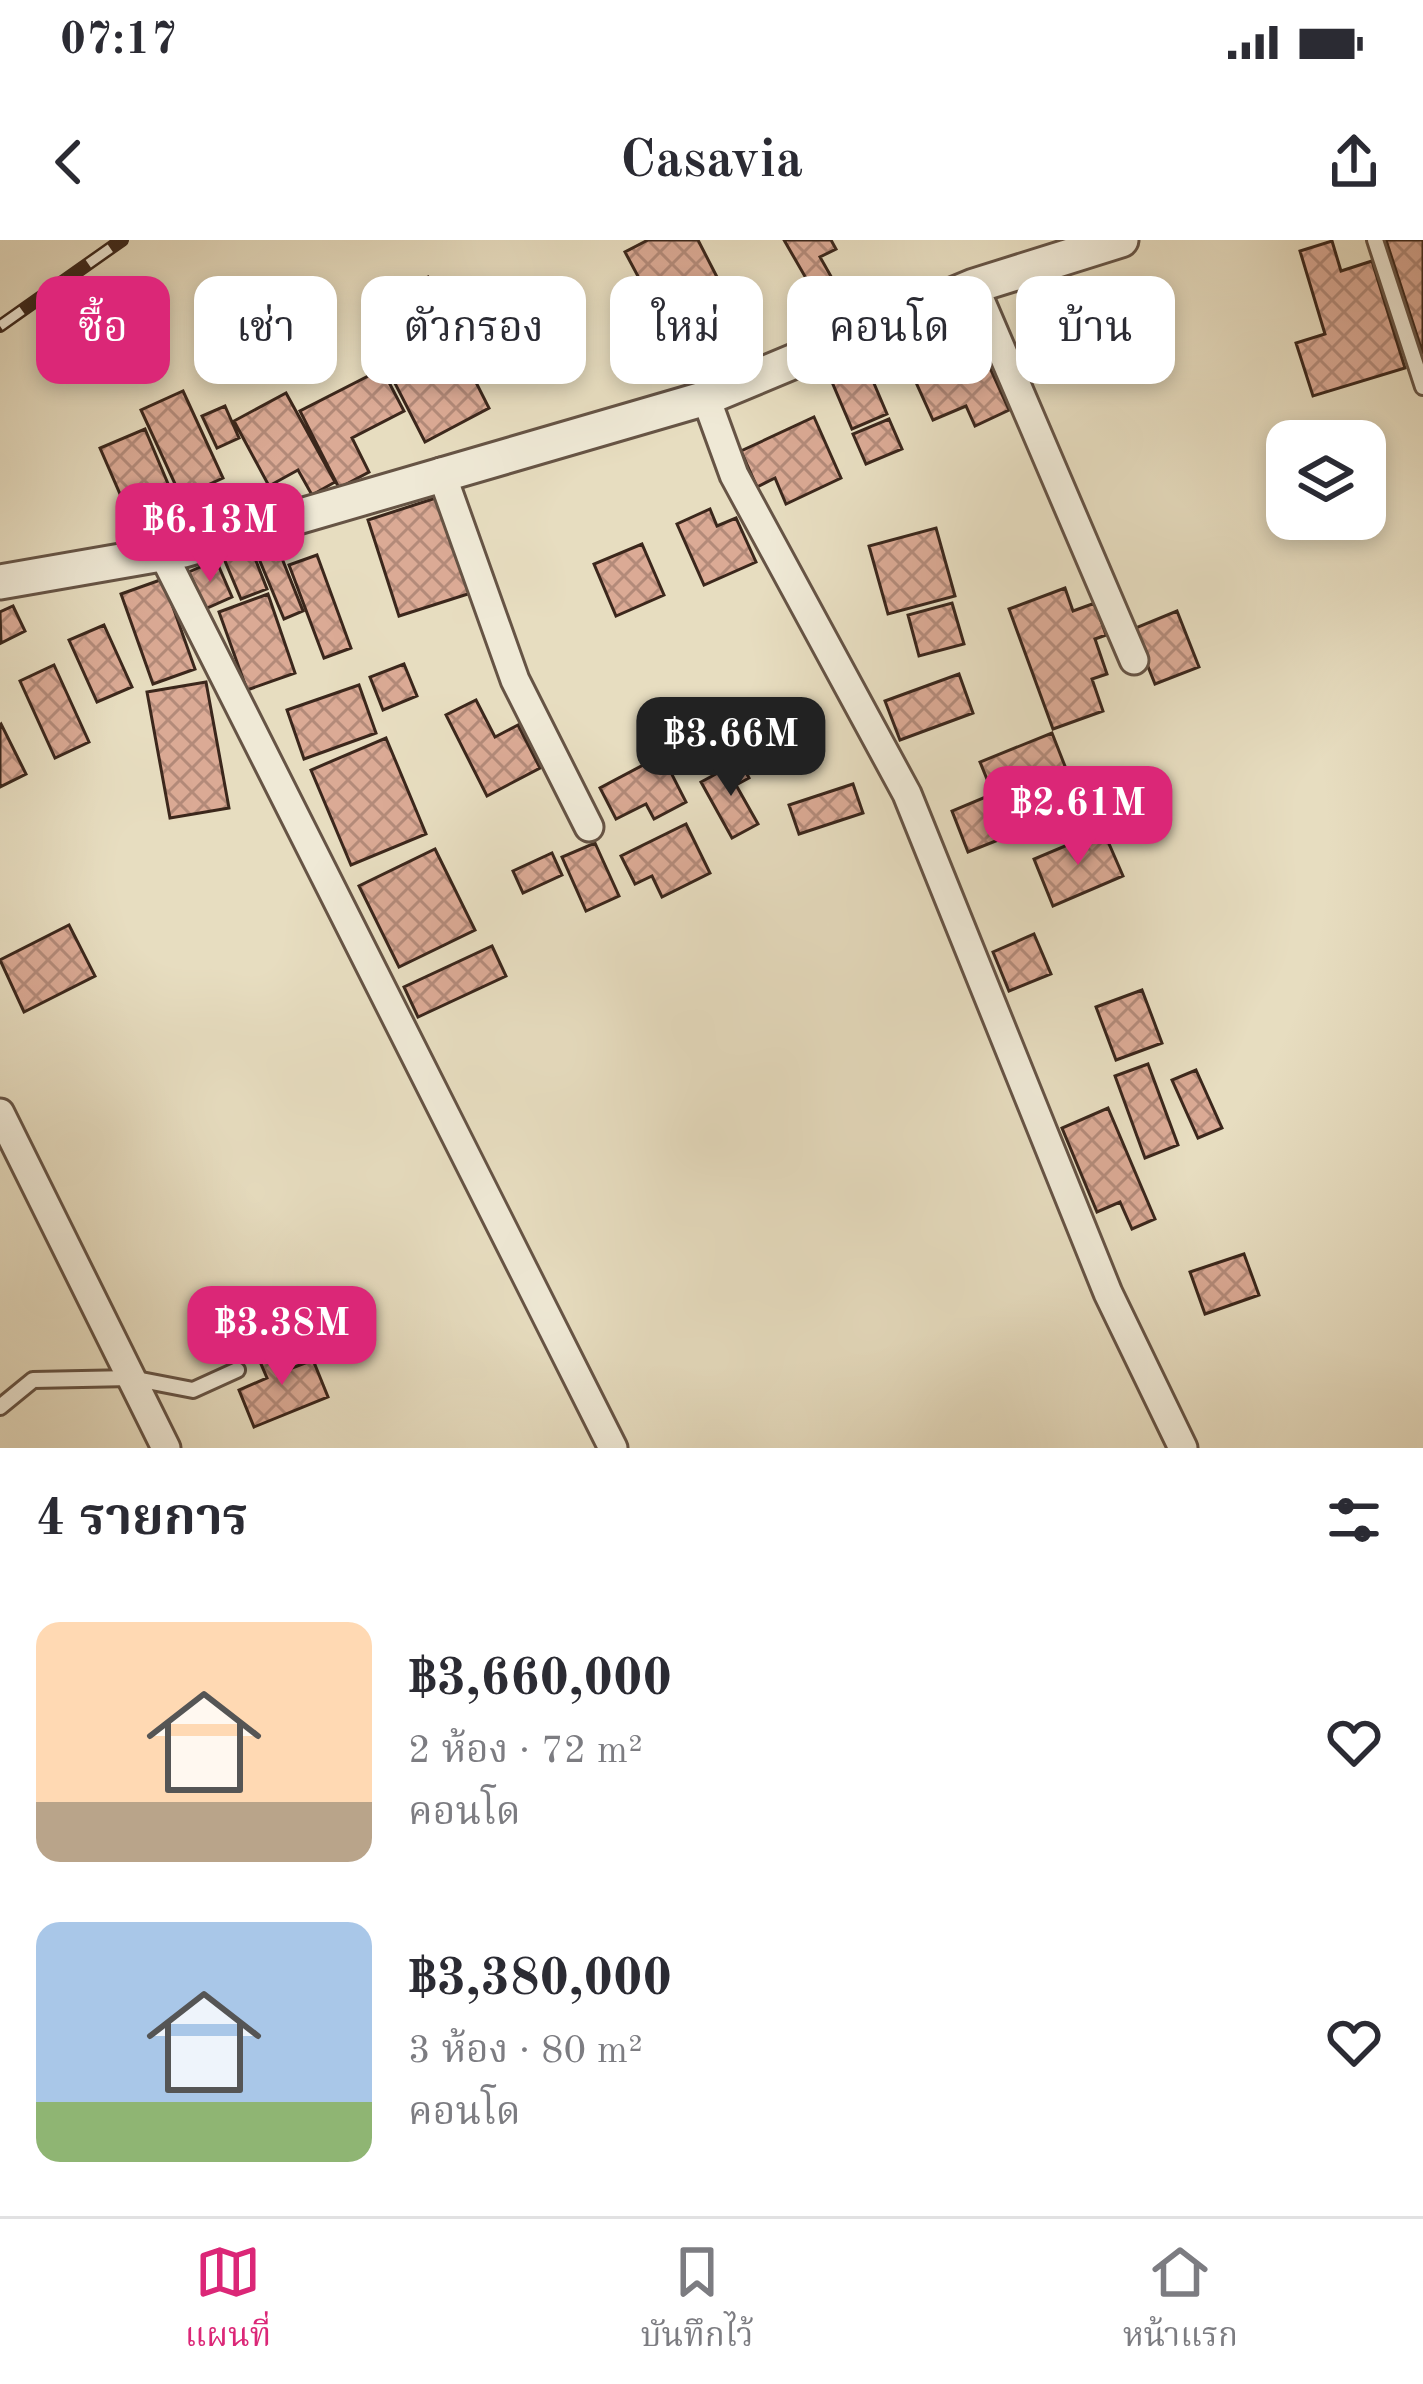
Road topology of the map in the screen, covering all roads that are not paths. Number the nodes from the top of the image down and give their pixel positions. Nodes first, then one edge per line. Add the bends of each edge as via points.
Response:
1 (1121, 240) edge
2 (1375, 240) edge
3 (992, 280) edge
4 (992, 328) edge
5 (787, 364) edge
6 (1423, 387) edge
7 (706, 398) junction
8 (441, 472) junction
9 (163, 554) junction
10 (0, 582) edge
11 (1134, 660) dead end
12 (589, 827) dead end
13 (0, 1113) edge
14 (237, 1370) dead end
15 (131, 1378) junction
16 (0, 1407) edge
17 (166, 1448) edge
18 (613, 1448) edge
19 (1183, 1448) edge

1 - 3 street
2 - 6 lane
4 - 11 street
5 - 7 street
7 - 8 street
7 - 19 street via 734,475 907,794 1108,1293
8 - 9 street
8 - 12 street via 515,680
9 - 10 street
9 - 18 street
13 - 15 street
14 - 15 lane via 193,1390
15 - 16 lane via 33,1379
15 - 17 street

